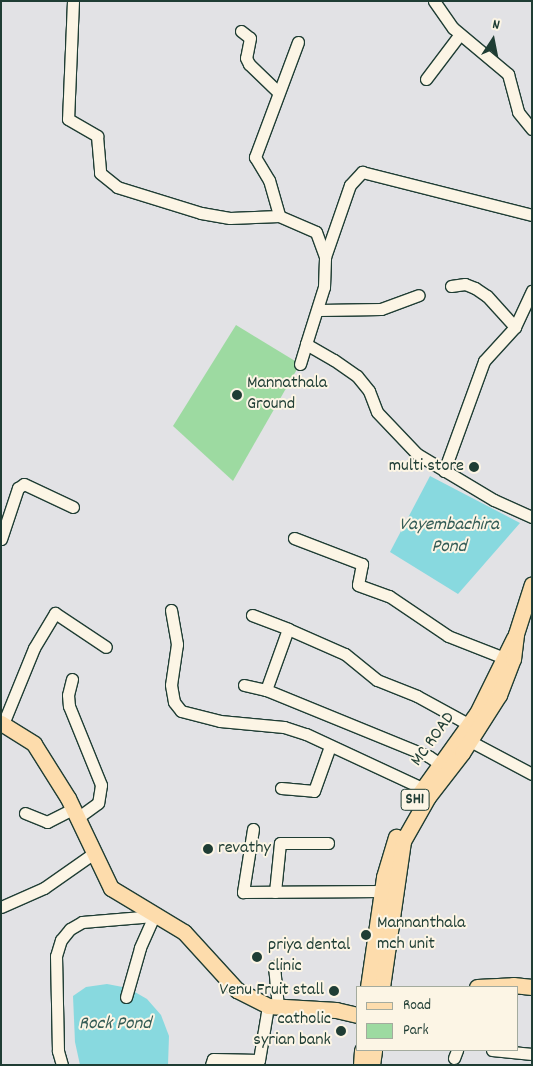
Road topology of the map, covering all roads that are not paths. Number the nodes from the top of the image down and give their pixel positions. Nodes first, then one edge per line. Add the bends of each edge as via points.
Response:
1 (73, 1) edge
2 (434, 1) edge
3 (241, 31) dead end
4 (460, 34) junction
5 (298, 42) dead end
6 (426, 79) dead end
7 (278, 92) junction
8 (532, 129) edge
9 (280, 216) junction
10 (532, 216) edge
11 (325, 257) junction
12 (451, 286) dead end
13 (532, 291) edge
14 (419, 295) dead end
15 (319, 310) junction
16 (515, 327) junction
17 (306, 344) junction
18 (300, 364) dead end
19 (444, 471) junction
20 (73, 507) dead end
21 (532, 517) edge
22 (1, 538) edge
23 (294, 538) dead end
24 (532, 584) edge
25 (171, 610) dead end
26 (527, 614) edge
27 (252, 615) dead end
28 (288, 629) junction
29 (516, 634) junction
30 (106, 647) dead end
31 (502, 657) junction
32 (72, 679) dead end
33 (244, 685) dead end
34 (266, 690) junction
35 (2, 723) edge
36 (468, 724) junction
37 (470, 741) junction
38 (330, 746) junction
39 (440, 764) junction
40 (532, 774) edge
41 (281, 788) dead end
42 (422, 788) junction
43 (25, 813) dead end
44 (75, 813) junction
45 (253, 830) dead end
46 (328, 843) dead end
47 (94, 853) junction
48 (382, 891) junction
49 (274, 892) junction
50 (1, 907) edge
51 (154, 916) junction
52 (274, 966) dead end
53 (368, 986) edge
54 (382, 986) edge
55 (496, 986) edge
56 (532, 987) edge
57 (126, 997) dead end
58 (273, 1007) junction
59 (356, 1015) edge
60 (362, 1051) edge
61 (374, 1051) edge
62 (502, 1051) edge
63 (532, 1054) edge
64 (62, 1065) edge
65 (211, 1065) edge
66 (361, 1065) edge
67 (372, 1065) edge

1 - 9 street via 68,119 97,136 100,173 117,187 202,213 230,218
2 - 4 street
3 - 7 street via 250,38 246,58 249,64
4 - 6 street
4 - 8 street via 508,74 518,112
5 - 7 street
7 - 9 street via 255,157 269,180
9 - 11 street via 316,232
10 - 11 street via 362,172 350,186
11 - 15 street
12 - 16 street via 465,284 475,288 487,296
13 - 16 street
14 - 15 street via 381,309
15 - 17 street
16 - 19 street via 484,361
17 - 18 street
17 - 19 street via 357,376 369,390 377,412 416,454
19 - 21 street via 517,513
20 - 22 street via 24,484 18,488
23 - 31 street via 362,564 358,585 389,596 448,636
24 - 26 main road, MC ROAD / SH1
25 - 38 street via 177,644 171,685 174,702 181,711 220,721 284,727
26 - 29 main road, MC ROAD / SH1
27 - 28 street
28 - 34 street
28 - 36 street via 345,654 377,680 417,696
29 - 31 main road, MC ROAD / SH1
29 - 37 main road, MC ROAD / SH1 via 513,658 498,695
30 - 35 street via 56,613 34,648
31 - 36 main road, MC ROAD / SH1 via 491,687
32 - 44 street via 69,706 101,784 98,803
33 - 34 street
34 - 39 street via 428,756
35 - 44 main road via 34,744
36 - 39 main road, MC ROAD / SH1
37 - 40 street
37 - 54 main road, MC ROAD / SH1 via 428,797 403,841
38 - 41 street via 314,791
38 - 42 street
39 - 42 main road, MC ROAD / SH1
42 - 48 main road, MC ROAD / SH1 via 394,843
43 - 44 street via 47,822
44 - 47 main road
45 - 49 street via 243,892
46 - 49 street via 280,844
47 - 50 street via 44,888
47 - 51 main road via 111,888
48 - 49 street
48 - 53 main road, MC ROAD / SH1
51 - 57 street via 140,948
51 - 58 main road via 184,932 237,990
51 - 64 street via 82,922 61,940 56,956 58,1051
52 - 58 street
55 - 56 main road
58 - 59 main road via 336,1010
58 - 65 street via 259,1060 213,1059
60 - 66 main road
61 - 67 main road
62 - 63 street

